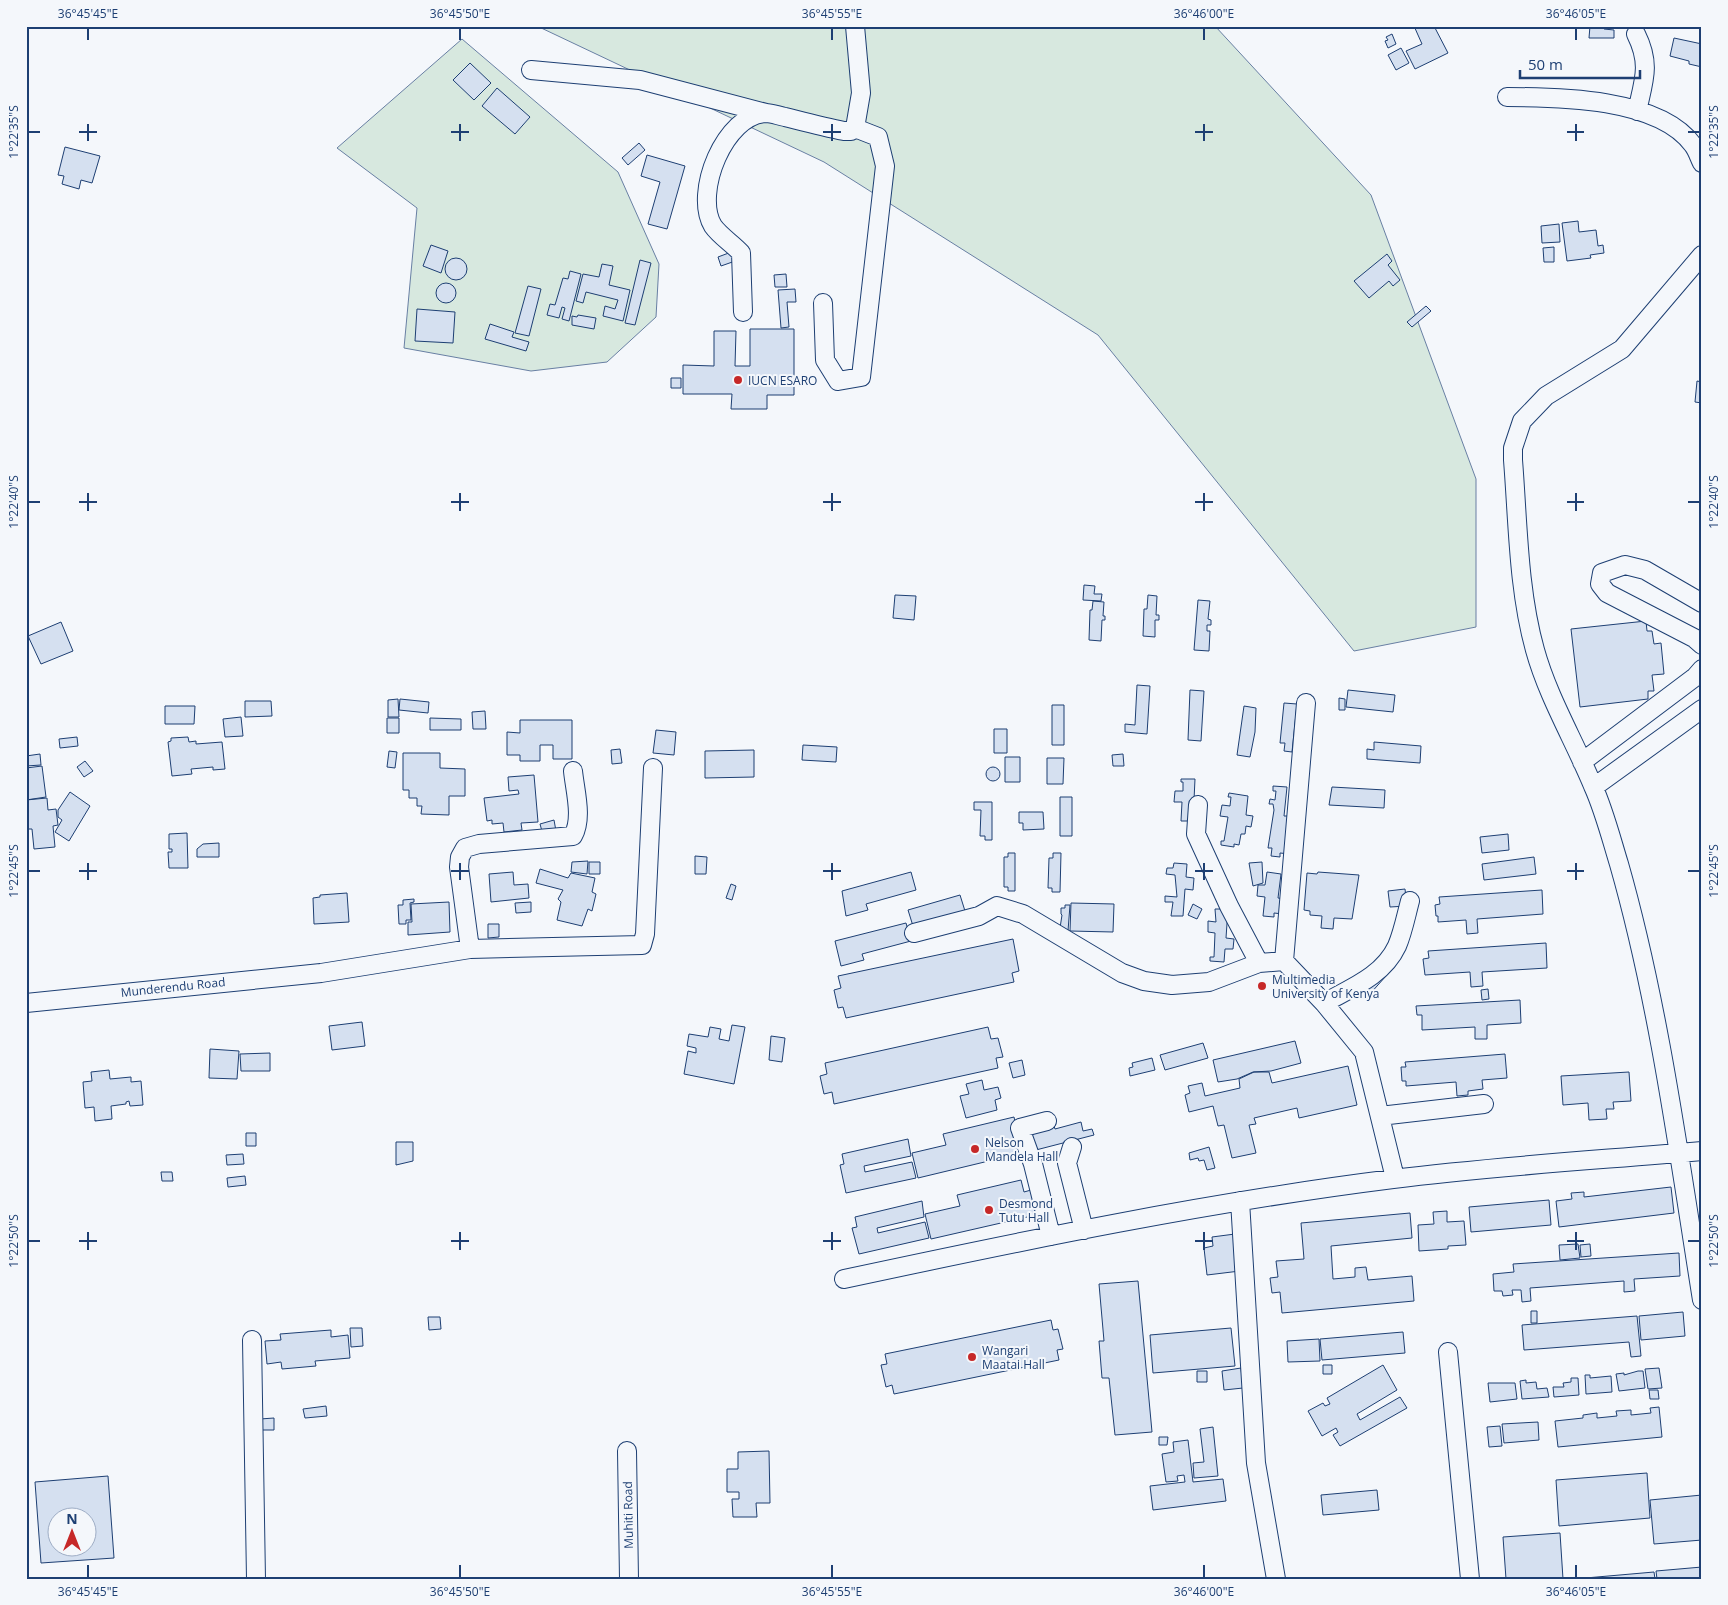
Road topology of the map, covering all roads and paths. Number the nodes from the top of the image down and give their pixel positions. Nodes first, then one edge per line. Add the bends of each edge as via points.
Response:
1 (855, 26) edge
2 (1636, 34) dead end
3 (531, 70) dead end
4 (1507, 97) dead end
5 (1637, 111) junction
6 (766, 113) junction
7 (855, 128) junction
8 (1702, 163) edge
9 (1702, 255) edge
10 (823, 303) dead end
11 (743, 312) dead end
12 (1702, 604) edge
13 (1702, 645) edge
14 (1702, 669) edge
15 (1306, 703) dead end
16 (1702, 709) edge
17 (1582, 762) junction
18 (653, 768) dead end
19 (573, 771) dead end
20 (1594, 787) junction
21 (1198, 805) dead end
22 (1410, 901) dead end
23 (914, 933) dead end
24 (470, 949) junction
25 (1284, 961) junction
26 (1259, 962) junction
27 (26, 1003) edge
28 (1324, 1003) junction
29 (1484, 1104) dead end
30 (1380, 1116) junction
31 (1047, 1121) dead end
32 (1072, 1147) dead end
33 (1702, 1151) edge
34 (1678, 1153) junction
35 (1394, 1178) junction
36 (1240, 1201) junction
37 (1084, 1230) junction
38 (1052, 1236) junction
39 (844, 1279) dead end
40 (1702, 1300) edge
41 (252, 1340) dead end
42 (1448, 1352) dead end
43 (627, 1450) dead end
44 (256, 1579) edge
45 (629, 1579) edge
46 (1276, 1579) edge
47 (1470, 1579) edge

1 - 7 street via 861,93
2 - 5 street via 1644,51 1646,71
3 - 6 street via 640,80
4 - 5 street via 1587,101
5 - 8 street via 1672,126 1693,145
6 - 7 street via 844,132
6 - 11 street via 746,121 731,132 712,169 708,192 707,204 713,226 741,252
7 - 10 street via 878,137 885,166 861,377 838,380 826,360
9 - 17 street via 1622,349 1546,396 1522,421 1514,448 1526,608 1535,650 1562,723
12 - 13 street via 1645,570 1625,565 1602,574 1600,584 1608,593
14 - 17 street
15 - 25 street
16 - 20 street
17 - 20 street
18 - 24 street, Munderendu Road via 646,934 642,945
19 - 24 street via 578,828 573,836 479,844 466,848 460,857
20 - 34 street via 1641,948
21 - 26 street via 1196,834
22 - 28 street via 1396,947 1386,963 1373,976
23 - 26 street via 979,916 997,906 1023,914 1122,973 1144,981 1172,985 1209,982
24 - 27 street, Munderendu Road via 321,973
25 - 26 street
25 - 28 street
28 - 30 street via 1364,1052
29 - 30 street
30 - 35 street
31 - 38 street via 1020,1128
32 - 37 street via 1067,1163
33 - 34 street
34 - 35 street
34 - 40 street
35 - 36 street
36 - 37 street
36 - 46 street via 1256,1463
37 - 38 street
38 - 39 street
41 - 44 street
42 - 47 street
43 - 45 street, Muhiti Road

